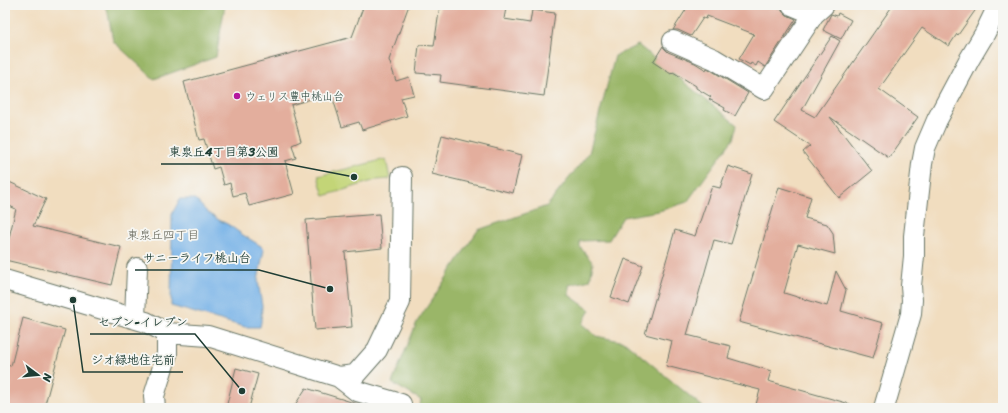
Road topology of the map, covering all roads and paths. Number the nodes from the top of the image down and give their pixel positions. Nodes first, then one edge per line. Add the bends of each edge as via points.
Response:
1 (792, 5) edge
2 (999, 5) edge
3 (819, 9) edge
4 (673, 42) dead end
5 (402, 177) dead end
6 (137, 268) dead end
7 (5, 280) edge
8 (136, 318) junction
9 (167, 333) junction
10 (339, 376) junction
11 (401, 404) dead end
12 (155, 408) edge
13 (884, 408) edge

1 - 3 street
2 - 13 street via 937,120 925,148 914,236 911,314
3 - 4 street via 764,89 714,59
5 - 10 street via 400,302 377,350 355,375
6 - 8 street
7 - 8 street
8 - 9 street
9 - 10 street via 208,336
9 - 12 street via 167,354 154,396
10 - 11 street via 356,391

